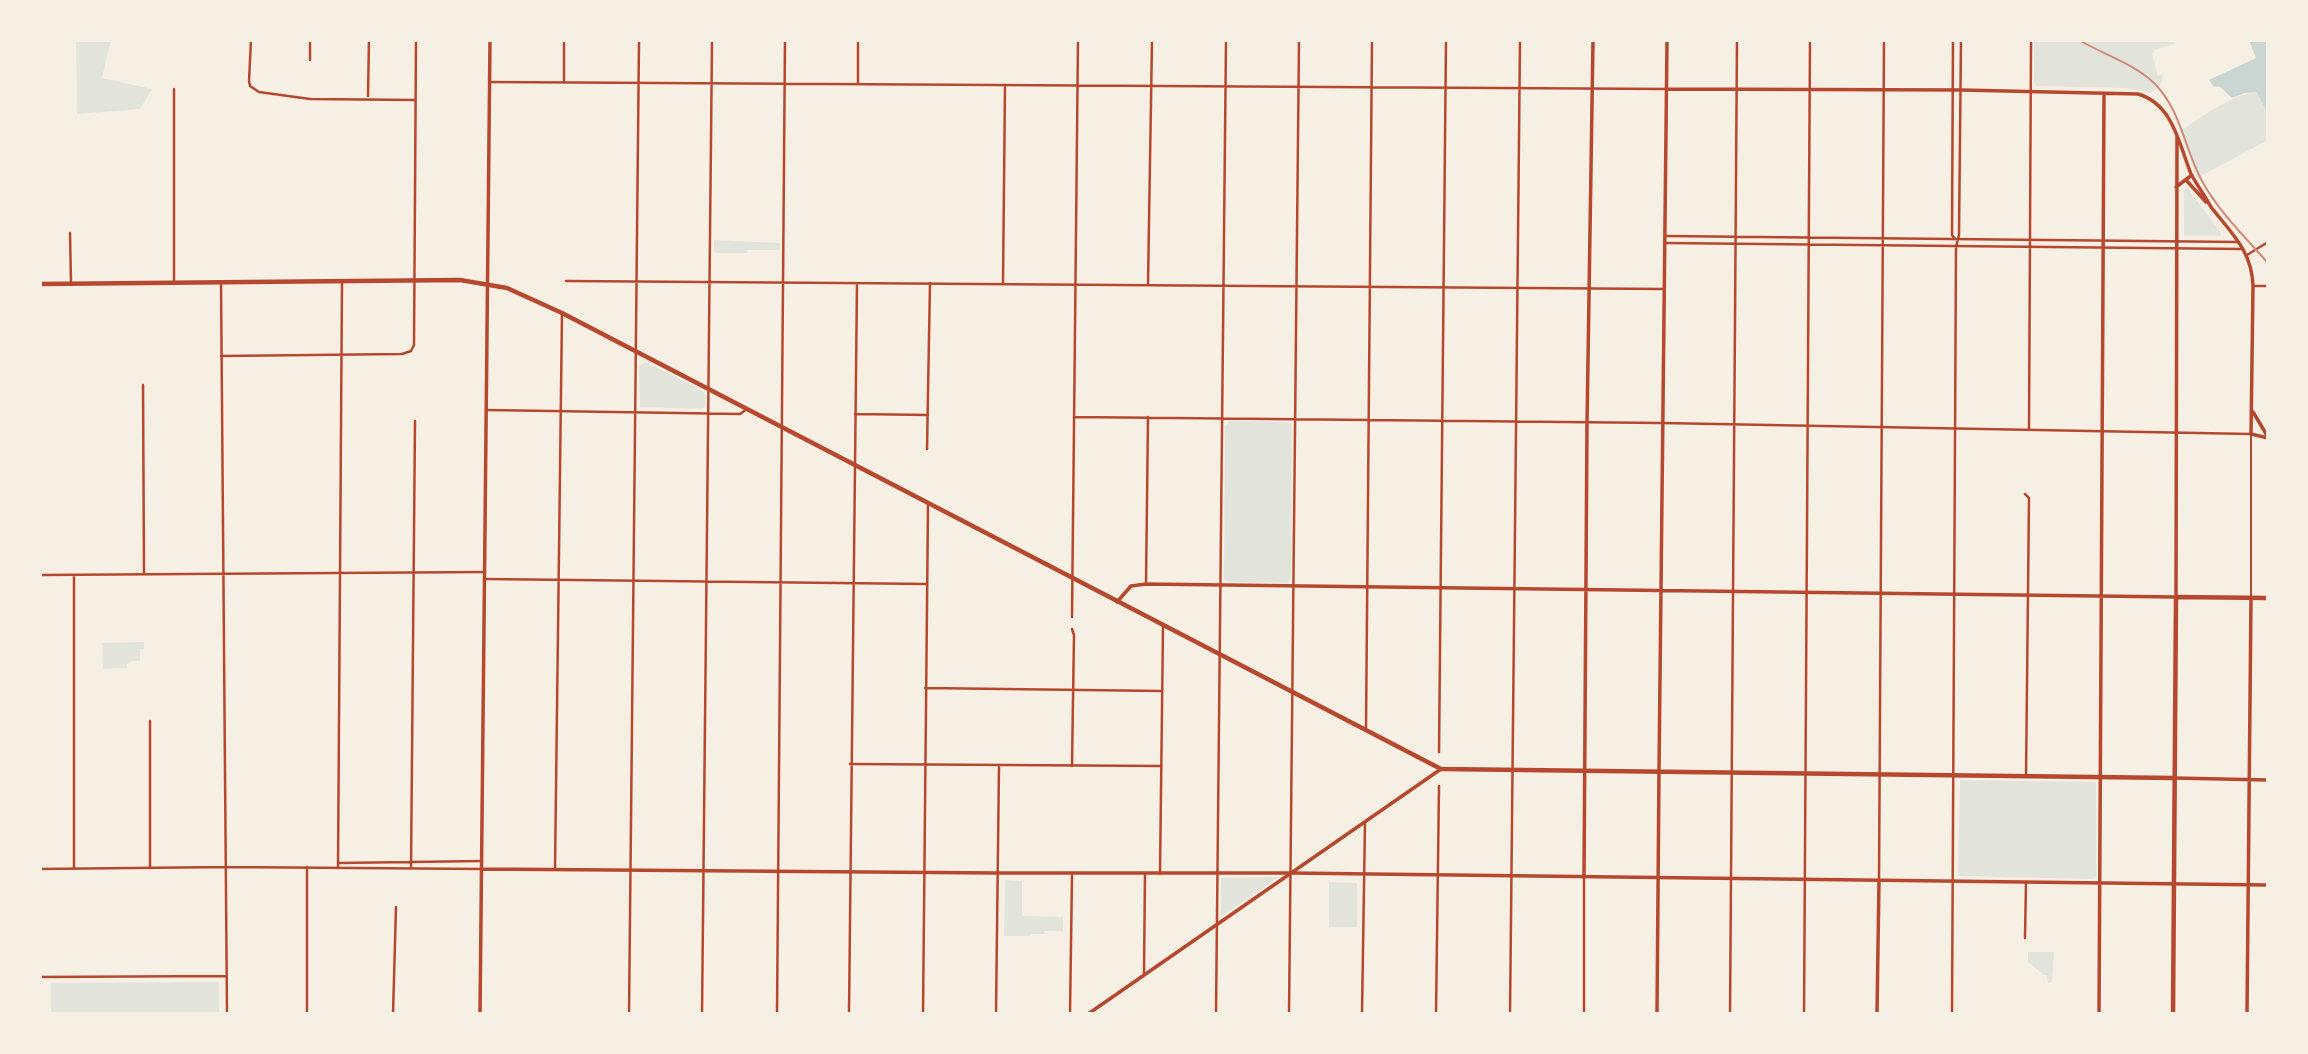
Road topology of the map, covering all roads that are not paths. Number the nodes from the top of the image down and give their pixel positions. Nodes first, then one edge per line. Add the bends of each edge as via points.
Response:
1 (251, 40) edge
2 (310, 40) edge
3 (369, 40) edge
4 (416, 40) edge
5 (490, 40) edge
6 (564, 40) edge
7 (639, 40) edge
8 (712, 40) edge
9 (785, 40) edge
10 (858, 40) edge
11 (1078, 40) edge
12 (1152, 40) edge
13 (1226, 40) edge
14 (1299, 40) edge
15 (1372, 40) edge
16 (1446, 40) edge
17 (1520, 40) edge
18 (1594, 40) edge
19 (1667, 40) edge
20 (1737, 40) edge
21 (1810, 40) edge
22 (1884, 40) edge
23 (1953, 40) edge
24 (1961, 40) edge
25 (2031, 40) edge
26 (310, 60) dead end
27 (490, 82) junction
28 (564, 83) junction
29 (639, 83) junction
30 (712, 83) junction
31 (784, 83) junction
32 (858, 84) junction
33 (1006, 85) junction
34 (1078, 86) junction
35 (1152, 86) junction
36 (1226, 86) junction
37 (1299, 87) junction
38 (1371, 87) junction
39 (1445, 88) junction
40 (1593, 88) junction
41 (174, 89) dead end
42 (1520, 89) junction
43 (1666, 89) junction
44 (1736, 89) junction
45 (1810, 90) junction
46 (1883, 90) junction
47 (1952, 90) junction
48 (1961, 90) junction
49 (2031, 92) junction
50 (2104, 93) junction
51 (368, 98) junction
52 (415, 100) junction
53 (2177, 136) junction
54 (2192, 175) junction
55 (2186, 180) junction
56 (2176, 187) junction
57 (2211, 207) junction
58 (70, 233) dead end
59 (1665, 236) junction
60 (1735, 237) junction
61 (1809, 238) junction
62 (1883, 239) junction
63 (1956, 240) junction
64 (2030, 240) junction
65 (2103, 241) junction
66 (2176, 242) junction
67 (2238, 242) junction
68 (2268, 242) edge
69 (1665, 243) junction
70 (1735, 244) junction
71 (1809, 245) junction
72 (1883, 246) junction
73 (1956, 247) junction
74 (2030, 247) junction
75 (2103, 247) junction
76 (2176, 248) junction
77 (2243, 248) junction
78 (2248, 255) junction
79 (636, 280) junction
80 (414, 281) junction
81 (566, 281) dead end
82 (709, 281) junction
83 (221, 282) junction
84 (342, 282) junction
85 (782, 282) junction
86 (71, 283) junction
87 (174, 283) junction
88 (487, 283) junction
89 (930, 283) junction
90 (1003, 283) junction
91 (40, 284) edge
92 (857, 284) junction
93 (1076, 284) junction
94 (1148, 284) junction
95 (1223, 285) junction
96 (1295, 286) junction
97 (1443, 286) junction
98 (2253, 286) junction
99 (2268, 286) edge
100 (1369, 287) junction
101 (1517, 287) junction
102 (1589, 287) junction
103 (1664, 289) junction
104 (562, 313) junction
105 (636, 352) junction
106 (341, 354) junction
107 (221, 356) junction
108 (143, 384) dead end
109 (708, 388) junction
110 (487, 410) junction
111 (747, 410) junction
112 (2252, 410) junction
113 (561, 412) junction
114 (635, 413) junction
115 (708, 414) junction
116 (855, 414) junction
117 (928, 415) junction
118 (1075, 417) junction
119 (1148, 418) junction
120 (1222, 418) junction
121 (1295, 420) junction
122 (415, 421) dead end
123 (1369, 421) junction
124 (1441, 422) junction
125 (1516, 423) junction
126 (1662, 423) junction
127 (1587, 424) junction
128 (1734, 425) junction
129 (1808, 426) junction
130 (781, 427) junction
131 (1882, 427) junction
132 (1954, 429) junction
133 (2029, 430) junction
134 (2104, 431) junction
135 (2176, 432) junction
136 (2251, 434) junction
137 (2268, 438) edge
138 (927, 449) dead end
139 (855, 464) junction
140 (2025, 494) dead end
141 (928, 504) junction
142 (340, 572) junction
143 (485, 572) junction
144 (412, 573) junction
145 (224, 574) junction
146 (40, 575) edge
147 (144, 575) junction
148 (74, 576) junction
149 (485, 579) junction
150 (1074, 579) junction
151 (559, 580) junction
152 (633, 581) junction
153 (706, 582) junction
154 (780, 582) junction
155 (853, 583) junction
156 (926, 584) junction
157 (1146, 584) junction
158 (1220, 586) junction
159 (1293, 587) junction
160 (1366, 588) junction
161 (1442, 589) junction
162 (1514, 590) junction
163 (1586, 591) junction
164 (1661, 592) junction
165 (1733, 592) junction
166 (1807, 593) junction
167 (1881, 593) junction
168 (1954, 595) junction
169 (2028, 596) junction
170 (2102, 596) junction
171 (2175, 597) junction
172 (2251, 598) junction
173 (2268, 598) edge
174 (1117, 601) junction
175 (1072, 617) dead end
176 (1163, 626) junction
177 (1072, 629) dead end
178 (1219, 656) junction
179 (925, 688) junction
180 (1073, 690) junction
181 (1161, 691) junction
182 (1293, 694) junction
183 (150, 720) dead end
184 (1366, 731) junction
185 (1439, 752) dead end
186 (850, 764) junction
187 (924, 765) junction
188 (999, 765) junction
189 (1072, 766) junction
190 (1160, 766) junction
191 (1441, 769) junction
192 (1512, 771) junction
193 (1584, 771) junction
194 (1659, 771) junction
195 (1732, 772) junction
196 (1806, 773) junction
197 (1879, 774) junction
198 (1952, 775) junction
199 (2026, 776) junction
200 (2101, 778) junction
201 (2174, 778) junction
202 (2249, 779) junction
203 (2268, 780) edge
204 (1439, 786) dead end
205 (1364, 822) junction
206 (411, 861) junction
207 (482, 861) junction
208 (338, 865) junction
209 (150, 867) junction
210 (226, 867) junction
211 (307, 867) junction
212 (75, 868) junction
213 (411, 868) junction
214 (40, 869) edge
215 (482, 869) junction
216 (555, 869) junction
217 (630, 870) junction
218 (704, 870) junction
219 (776, 871) junction
220 (850, 872) junction
221 (923, 873) junction
222 (997, 873) junction
223 (1290, 873) junction
224 (1072, 874) junction
225 (1145, 874) junction
226 (1160, 874) junction
227 (1219, 874) junction
228 (1364, 875) junction
229 (1437, 876) junction
230 (1511, 877) junction
231 (1584, 877) junction
232 (1658, 878) junction
233 (1732, 879) junction
234 (1805, 880) junction
235 (1879, 880) junction
236 (1953, 881) junction
237 (2026, 882) junction
238 (2100, 884) junction
239 (2174, 885) junction
240 (2249, 885) junction
241 (2268, 885) edge
242 (396, 907) dead end
243 (1217, 922) junction
244 (2025, 938) dead end
245 (1144, 974) junction
246 (227, 976) junction
247 (40, 977) edge
248 (227, 1014) edge
249 (307, 1014) edge
250 (393, 1014) edge
251 (480, 1014) edge
252 (629, 1014) edge
253 (702, 1014) edge
254 (776, 1014) edge
255 (849, 1014) edge
256 (923, 1014) edge
257 (996, 1014) edge
258 (1070, 1014) edge
259 (1088, 1014) edge
260 (1216, 1014) edge
261 (1289, 1014) edge
262 (1363, 1014) edge
263 (1436, 1014) edge
264 (1510, 1014) edge
265 (1584, 1014) edge
266 (1657, 1014) edge
267 (1730, 1014) edge
268 (1804, 1014) edge
269 (1877, 1014) edge
270 (1952, 1014) edge
271 (2099, 1014) edge
272 (2173, 1014) edge
273 (2247, 1014) edge

1 - 51 street via 250,86 259,92 301,98
2 - 26 street
3 - 51 street
4 - 52 street
5 - 27 street
6 - 28 street
7 - 29 street
8 - 30 street
9 - 31 street
10 - 32 street
11 - 34 street
12 - 35 street
13 - 36 street
14 - 37 street
15 - 38 street
16 - 39 street
17 - 42 street
18 - 40 street
19 - 43 street
20 - 44 street
21 - 45 street
22 - 46 street
23 - 47 street
24 - 48 street
25 - 49 street
27 - 28 street
27 - 88 street
28 - 29 street
29 - 30 street
29 - 79 street
30 - 31 street
30 - 82 street
31 - 32 street
31 - 85 street
32 - 33 street
33 - 34 street
33 - 90 street
34 - 35 street
34 - 93 street
35 - 36 street
35 - 94 street
36 - 37 street
36 - 95 street
37 - 38 street
37 - 96 street
38 - 39 street
38 - 100 street
39 - 42 street
39 - 97 street
40 - 42 street
40 - 43 street
40 - 102 street
41 - 87 street
42 - 101 street
43 - 44 street
43 - 59 street
44 - 45 street
44 - 60 street
45 - 46 street
45 - 61 street
46 - 47 street
46 - 62 street
47 - 48 street
47 - 63 street via 1952,234
48 - 49 street
48 - 63 street
49 - 50 street
49 - 64 street
50 - 53 street via 2148,97 2162,108
50 - 65 street
51 - 52 street
52 - 80 street
53 - 54 street
53 - 56 street
54 - 55 street
54 - 57 street
55 - 56 street
55 - 57 street
56 - 66 street
57 - 67 street
58 - 86 street
59 - 60 street
59 - 69 street
60 - 61 street
60 - 70 street
61 - 62 street
61 - 71 street
62 - 63 street
62 - 72 street
63 - 64 street
63 - 73 street
64 - 65 street
64 - 74 street
65 - 66 street
65 - 75 street
66 - 67 street
66 - 76 street
67 - 77 street
68 - 78 street
69 - 70 street
69 - 103 street
70 - 71 street
70 - 128 street
71 - 72 street
71 - 129 street
72 - 73 street
72 - 131 street
73 - 74 street
73 - 132 street
74 - 75 street
74 - 133 street
75 - 76 street
75 - 134 street
76 - 77 street
76 - 135 street
77 - 78 street
78 - 98 street
79 - 81 street
79 - 82 street
79 - 105 street
80 - 84 main road
80 - 88 main road
80 - 106 street via 411,351
82 - 85 street
82 - 109 street
83 - 84 main road
83 - 87 main road
83 - 107 street
84 - 106 street
85 - 92 street
85 - 130 street
86 - 87 main road
86 - 91 main road
88 - 104 main road via 520,292
88 - 110 street
89 - 90 street
89 - 92 street
89 - 117 street
90 - 93 street
92 - 116 street
93 - 94 street
93 - 118 street
94 - 95 street
95 - 96 street
95 - 120 street
96 - 100 street
96 - 121 street
97 - 100 street
97 - 101 street
97 - 124 street
98 - 99 street
98 - 112 street
100 - 123 street
101 - 102 street
101 - 125 street
102 - 103 street
102 - 127 street
103 - 126 street
104 - 105 main road
104 - 113 street
105 - 109 main road
105 - 114 street
106 - 107 street
106 - 142 street
107 - 145 street
108 - 147 street
109 - 111 main road
109 - 115 street
110 - 113 street
110 - 143 street
111 - 115 street
111 - 130 main road
112 - 136 street
112 - 137 street
113 - 114 street
113 - 151 street
114 - 115 street
114 - 152 street
115 - 153 street
116 - 117 street
116 - 139 street
117 - 138 street
118 - 119 street
118 - 150 street
119 - 120 street
119 - 157 street
120 - 121 street
120 - 158 street
121 - 123 street
121 - 159 street
122 - 144 street
123 - 124 street
123 - 160 street
124 - 125 street
124 - 161 street
125 - 127 street
125 - 162 street
126 - 127 street
126 - 128 street
126 - 164 street
127 - 163 street
128 - 129 street
128 - 165 street
129 - 131 street
129 - 166 street
130 - 139 main road
130 - 154 street
131 - 132 street
131 - 167 street
132 - 133 street
132 - 168 street
133 - 134 street
134 - 135 street
134 - 170 street
135 - 136 street
135 - 171 street
136 - 137 street
136 - 172 street
139 - 141 main road
139 - 155 street
140 - 169 street via 2029,498
141 - 150 main road
141 - 156 street
142 - 144 street
142 - 145 street
142 - 208 street
143 - 144 street
143 - 149 street
144 - 206 street
145 - 147 street
145 - 210 street
146 - 148 street
147 - 148 street
148 - 212 street
149 - 151 street
149 - 207 street
150 - 174 main road
150 - 175 street
151 - 152 street
151 - 216 street
152 - 153 street
152 - 217 street
153 - 154 street
153 - 218 street
154 - 155 street
154 - 219 street
155 - 156 street
155 - 186 street
156 - 179 street
157 - 158 street
157 - 174 street via 1131,586
158 - 159 street
158 - 178 street
159 - 160 street
159 - 182 street
160 - 161 street
160 - 184 street
161 - 162 street
161 - 185 street
162 - 163 street
162 - 192 street
163 - 164 street
163 - 193 street
164 - 165 street
164 - 194 street
165 - 166 street
165 - 195 street
166 - 167 street
166 - 196 street
167 - 168 street
167 - 197 street
168 - 169 street
168 - 198 street
169 - 170 street
169 - 199 street
170 - 171 street
170 - 200 street
171 - 172 main road
171 - 201 main road
172 - 173 main road
172 - 202 street
174 - 176 main road
176 - 178 main road
176 - 181 street
177 - 180 street
178 - 182 main road
178 - 227 street
179 - 180 street
179 - 187 street
180 - 181 street
180 - 189 street
181 - 190 street
182 - 184 main road
182 - 223 street
183 - 209 street
184 - 191 main road
186 - 187 street
186 - 220 street
187 - 188 street
187 - 221 street
188 - 189 street
188 - 222 street
189 - 190 street
190 - 226 street
191 - 192 main road
191 - 205 street
192 - 193 main road
192 - 230 street
193 - 194 main road
193 - 231 street
194 - 195 main road
194 - 232 street
195 - 196 main road
195 - 233 street
196 - 197 main road
196 - 234 street
197 - 198 main road
197 - 235 street
198 - 199 main road
198 - 236 street
199 - 200 main road
200 - 201 main road
200 - 238 street
201 - 202 street
201 - 239 main road
202 - 203 street
202 - 240 street
204 - 229 street
205 - 223 street
205 - 228 street
206 - 207 street
206 - 208 street
206 - 213 street
207 - 215 street
208 - 211 street
208 - 213 street
209 - 210 street
209 - 212 street
210 - 211 street
210 - 246 street
211 - 249 street
212 - 214 street
213 - 215 street
215 - 216 street
215 - 251 street
216 - 217 street
217 - 218 street
217 - 252 street
218 - 219 street
218 - 253 street
219 - 220 street
219 - 254 street
220 - 221 street
220 - 255 street
221 - 222 street
221 - 256 street
222 - 224 street
222 - 257 street
223 - 227 street
223 - 228 street
223 - 243 street
223 - 261 street
224 - 225 street
224 - 258 street
225 - 226 street
225 - 245 street
226 - 227 street
227 - 243 street
228 - 229 street
228 - 262 street
229 - 230 street
229 - 263 street
230 - 231 street
230 - 264 street
231 - 232 street
231 - 265 street
232 - 233 street
232 - 266 street
233 - 234 street
233 - 267 street
234 - 235 street
234 - 268 street
235 - 236 street
235 - 269 street
236 - 237 street
236 - 270 street
237 - 238 street
237 - 244 street
238 - 239 street
238 - 271 street
239 - 240 street
239 - 272 main road
240 - 241 street
240 - 273 street
242 - 250 street
243 - 245 street
243 - 260 street
245 - 259 street
246 - 247 street
246 - 248 street

